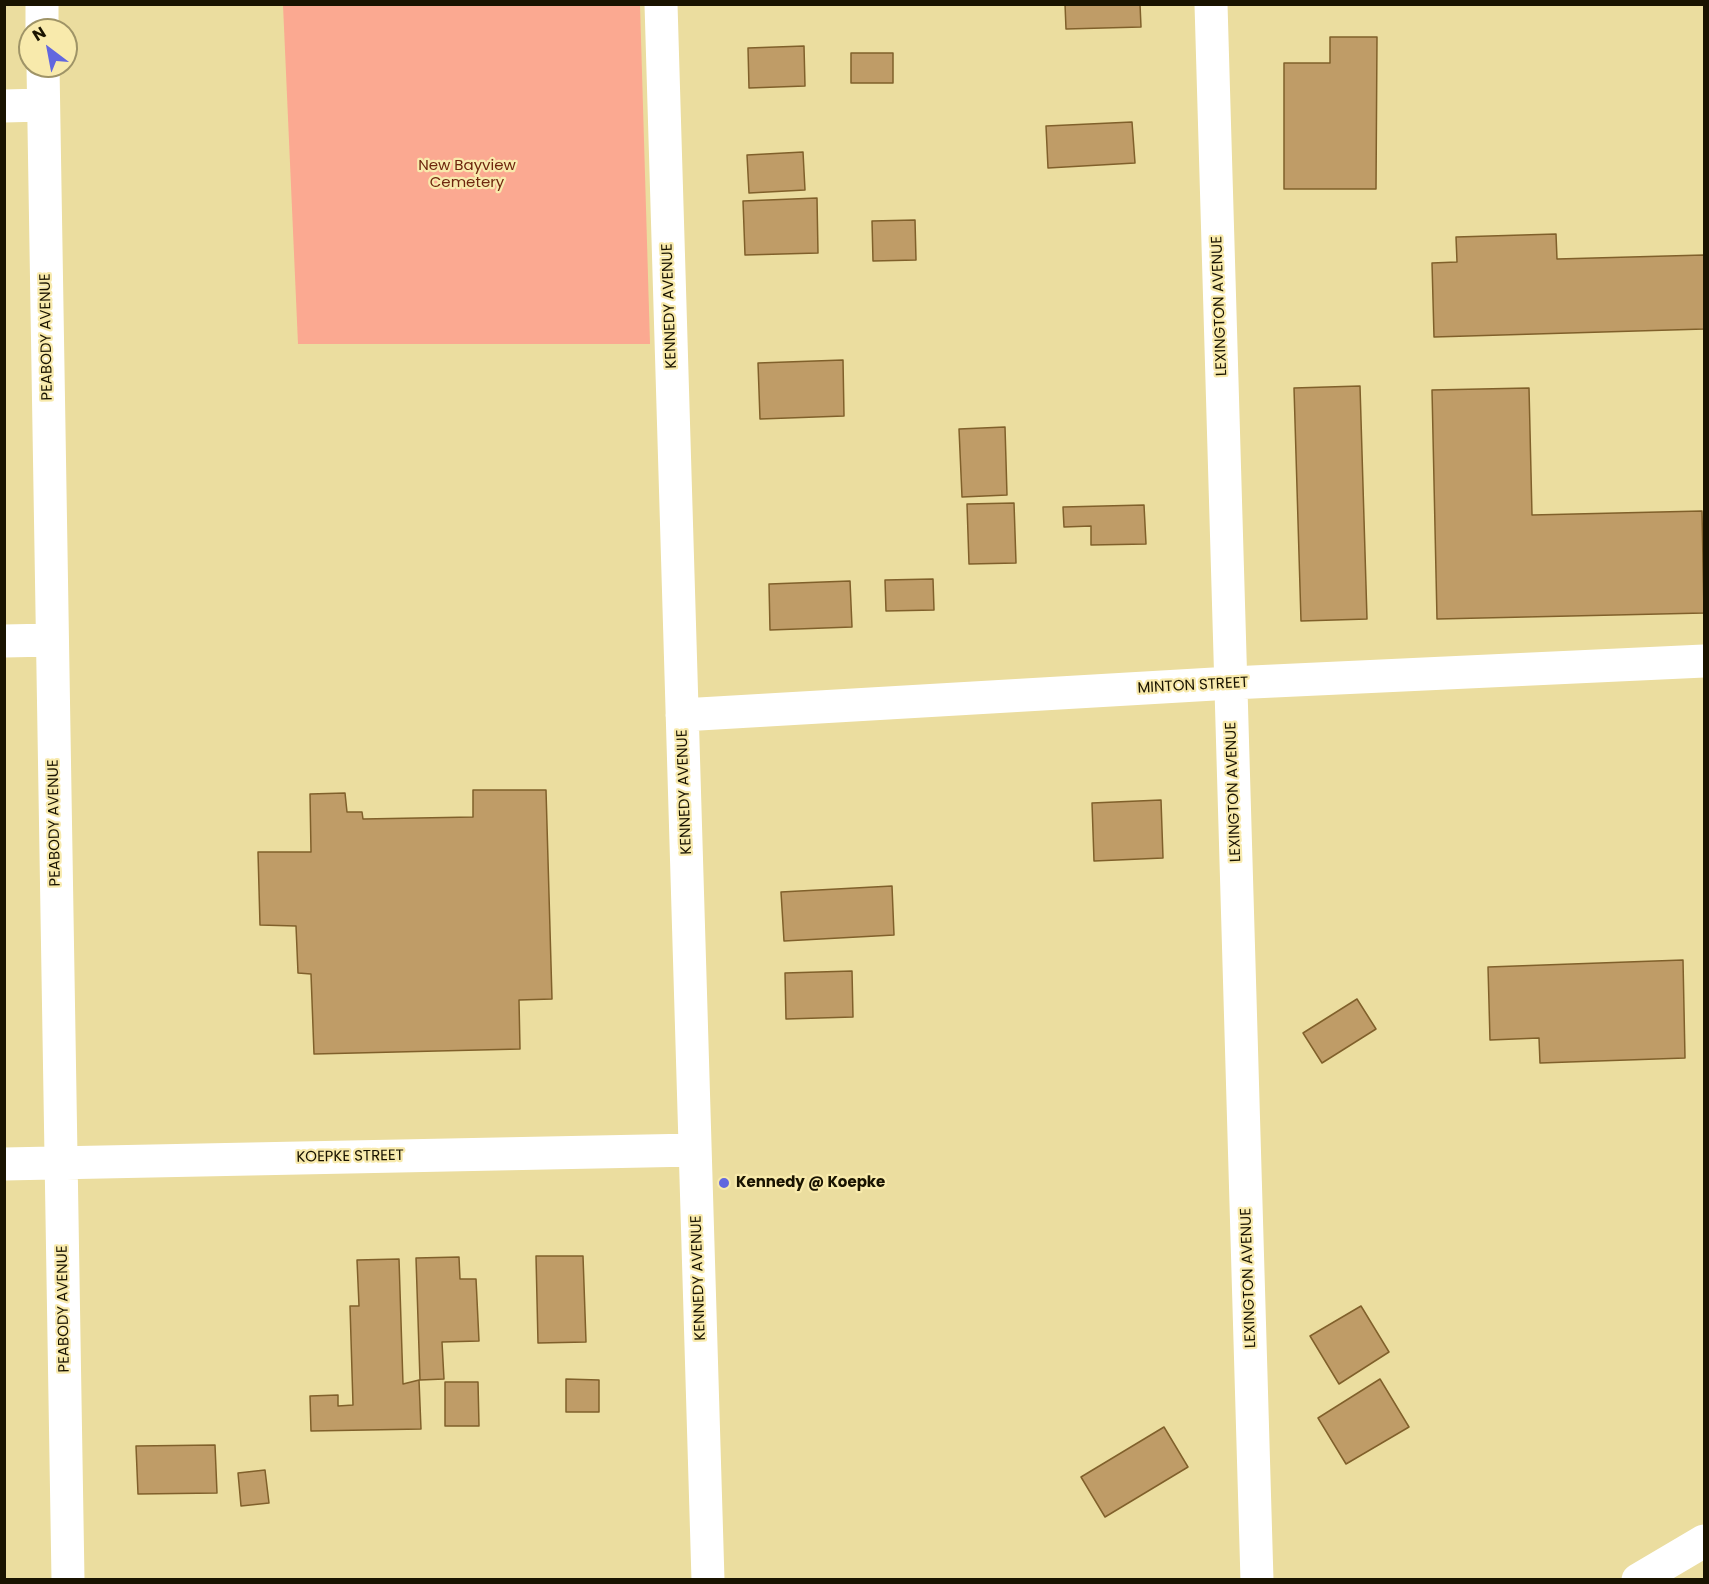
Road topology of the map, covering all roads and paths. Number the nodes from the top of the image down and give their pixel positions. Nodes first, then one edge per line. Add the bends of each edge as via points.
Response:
1 (661, 4) edge
2 (1211, 4) edge
3 (43, 78) edge
4 (43, 105) junction
5 (4, 106) edge
6 (52, 640) junction
7 (4, 641) edge
8 (1704, 661) edge
9 (1231, 683) junction
10 (682, 715) junction
11 (695, 1150) junction
12 (61, 1162) junction
13 (4, 1164) edge
14 (1704, 1541) edge
15 (68, 1580) edge
16 (708, 1580) edge
17 (1257, 1580) edge
18 (1638, 1580) edge

1 - 10 street, KENNEDY AVENUE
2 - 9 street, LEXINGTON AVENUE
3 - 4 street, PEABODY AVENUE
4 - 5 street
4 - 6 street, PEABODY AVENUE
6 - 7 street
6 - 12 street, PEABODY AVENUE
8 - 9 street, MINTON STREET
9 - 10 street, MINTON STREET
9 - 17 street, LEXINGTON AVENUE
10 - 11 street, KENNEDY AVENUE
11 - 12 street, KOEPKE STREET
11 - 16 street, KENNEDY AVENUE
12 - 13 street, KOEPKE STREET
12 - 15 street, PEABODY AVENUE
14 - 18 street

